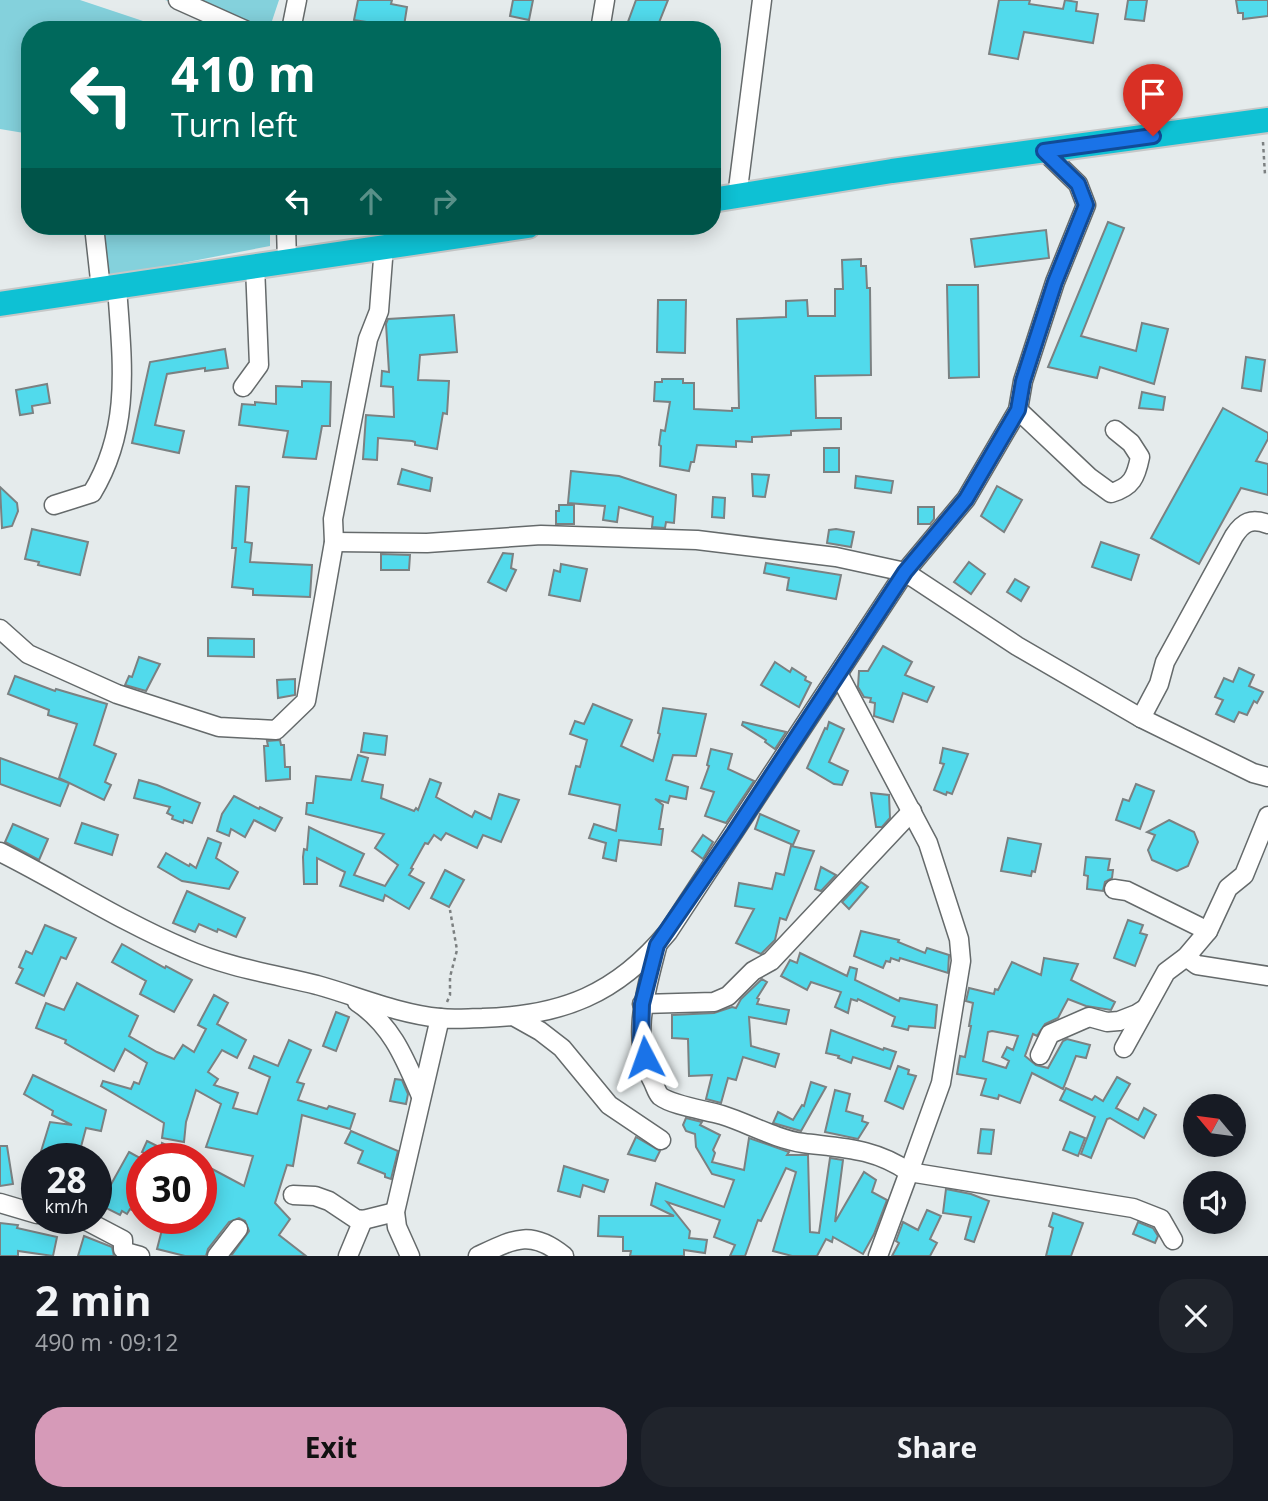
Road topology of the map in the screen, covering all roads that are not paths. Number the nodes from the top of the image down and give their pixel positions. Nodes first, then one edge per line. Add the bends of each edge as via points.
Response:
1 (178, 0) edge
2 (297, 0) edge
3 (605, 0) edge
4 (762, 0) edge
5 (225, 21) edge
6 (293, 21) edge
7 (602, 21) edge
8 (1265, 120) edge
9 (1044, 151) junction
10 (737, 197) junction
11 (721, 199) edge
12 (96, 235) edge
13 (286, 235) edge
14 (463, 235) edge
15 (384, 246) junction
16 (287, 261) junction
17 (255, 266) junction
18 (109, 288) junction
19 (0, 303) edge
20 (243, 387) dead end
21 (1018, 410) junction
22 (1115, 430) dead end
23 (54, 505) dead end
24 (1268, 524) edge
25 (334, 542) junction
26 (905, 572) junction
27 (0, 629) edge
28 (839, 674) junction
29 (1141, 718) junction
30 (1268, 777) edge
31 (912, 811) junction
32 (1268, 816) edge
33 (0, 852) edge
34 (1114, 889) dead end
35 (1208, 931) junction
36 (657, 945) junction
37 (1186, 957) junction
38 (1268, 976) edge
39 (342, 992) junction
40 (642, 1004) junction
41 (1145, 1009) junction
42 (515, 1017) junction
43 (440, 1018) junction
44 (1124, 1048) dead end
45 (1040, 1055) dead end
46 (421, 1096) junction
47 (662, 1140) dead end
48 (909, 1172) junction
49 (293, 1195) dead end
50 (0, 1203) edge
51 (21, 1209) edge
52 (395, 1212) junction
53 (363, 1220) junction
54 (238, 1229) dead end
55 (112, 1234) edge
56 (1172, 1240) dead end
57 (140, 1256) edge
58 (217, 1256) edge
59 (348, 1256) edge
60 (410, 1256) edge
61 (478, 1256) edge
62 (564, 1256) edge
63 (877, 1256) edge

1 - 5 street
2 - 6 street
3 - 7 street
4 - 10 street
8 - 9 highway
9 - 10 highway
9 - 21 street via 1078,184 1086,205 1055,282
10 - 11 highway
12 - 18 street
13 - 16 street
14 - 15 highway
15 - 16 highway
15 - 25 street via 379,311 368,339 340,480
16 - 17 highway
17 - 18 highway
17 - 20 street via 259,365
18 - 19 highway
18 - 23 street via 122,360 119,427 111,456 92,493
21 - 22 street via 1111,493 1124,490 1137,475 1140,457
21 - 26 street via 966,499
24 - 29 street via 1255,520 1242,525 1234,536 1165,662
25 - 26 street via 427,543 541,535 697,540 836,557
25 - 27 street via 306,701 276,730 219,727 117,694 28,654
26 - 28 street
26 - 29 street via 1017,646
28 - 31 street
28 - 36 street
29 - 30 street
31 - 40 street via 771,961 753,971 728,996 714,1002
31 - 48 street via 928,843 959,939 961,961 942,1083
32 - 35 street via 1244,875 1228,888
33 - 39 street via 185,949
34 - 35 street
35 - 37 street
36 - 40 street
36 - 42 street via 608,987 576,1002
37 - 38 street via 1197,965
37 - 41 street via 1166,972
39 - 43 street
39 - 46 street via 388,1029
40 - 48 street via 641,1041 648,1073 660,1096 798,1142 861,1150
41 - 44 street
41 - 45 street via 1119,1021 1089,1017 1050,1034
42 - 43 street
42 - 47 street via 562,1048 609,1105
43 - 46 street
46 - 52 street
48 - 56 street via 1133,1208 1161,1219
48 - 63 street
49 - 53 street via 329,1201
50 - 51 street
52 - 53 street
52 - 60 street
53 - 59 street
54 - 58 street
55 - 57 street via 123,1240 123,1249
61 - 62 street via 525,1238 542,1241

